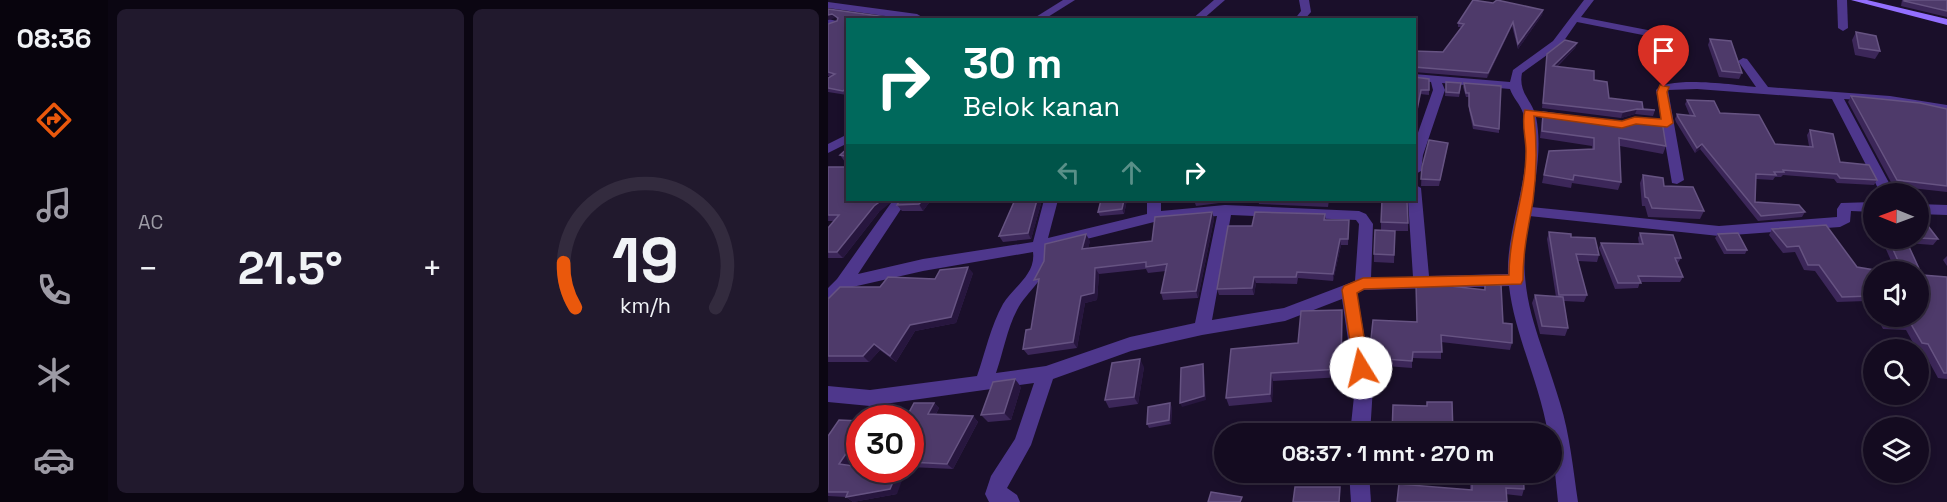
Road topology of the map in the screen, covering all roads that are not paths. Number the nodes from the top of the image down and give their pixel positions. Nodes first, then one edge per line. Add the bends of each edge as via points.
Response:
1 (1070, 0) edge
2 (1220, 0) edge
3 (1304, 0) edge
4 (1589, 0) edge
5 (1842, 0) edge
6 (1856, 0) edge
7 (1877, 3) edge
8 (828, 4) edge
9 (917, 17) dead end
10 (1038, 18) edge
11 (1198, 18) edge
12 (1300, 18) edge
13 (1576, 19) junction
14 (1947, 22) edge
15 (1843, 28) dead end
16 (1668, 37) dead end
17 (1743, 61) dead end
18 (1416, 77) edge
19 (1435, 78) junction
20 (1514, 86) junction
21 (1766, 92) junction
22 (1836, 95) junction
23 (1947, 108) edge
24 (846, 139) edge
25 (828, 149) edge
26 (1416, 160) edge
27 (1677, 180) dead end
28 (1882, 183) edge
29 (1051, 201) edge
30 (1154, 201) edge
31 (1415, 201) edge
32 (896, 206) edge
33 (1863, 207) edge
34 (1929, 209) edge
35 (1225, 210) junction
36 (1947, 210) edge
37 (1524, 212) junction
38 (1154, 218) junction
39 (1039, 246) junction
40 (1421, 280) junction
41 (1516, 280) junction
42 (843, 282) junction
43 (1356, 287) junction
44 (828, 298) edge
45 (1202, 328) junction
46 (1046, 374) junction
47 (983, 384) junction
48 (828, 394) edge
49 (1361, 423) edge
50 (1360, 483) edge
51 (1010, 502) edge
52 (1361, 502) edge
53 (1568, 502) edge

1 - 10 street
2 - 11 street
3 - 12 street via 1306,12
4 - 13 street
5 - 15 street
6 - 7 street
7 - 14 street
8 - 9 street
13 - 16 street
13 - 20 street via 1557,43 1517,72
17 - 21 street
18 - 19 street
19 - 20 street
19 - 26 street via 1438,90
20 - 37 street via 1534,113
21 - 22 street
21 - 27 street via 1665,87 1662,123
22 - 23 street
22 - 28 street
24 - 25 street
29 - 39 street
30 - 38 street
31 - 40 street
32 - 42 street
33 - 37 street via 1846,206 1845,219 1840,222 1719,231
34 - 36 street
35 - 38 street
35 - 43 street via 1361,217 1366,224
35 - 45 street
37 - 41 street via 1516,252
38 - 39 street
39 - 42 street
39 - 47 street via 1041,258 1034,279 1010,307
40 - 41 street
40 - 43 street
41 - 53 street via 1524,322 1551,403
42 - 44 street
43 - 45 street via 1285,314
43 - 49 street via 1364,387
45 - 46 street via 1130,344
46 - 47 street
46 - 51 street via 1018,454 1000,477 994,494
47 - 48 street via 870,398
50 - 52 street

